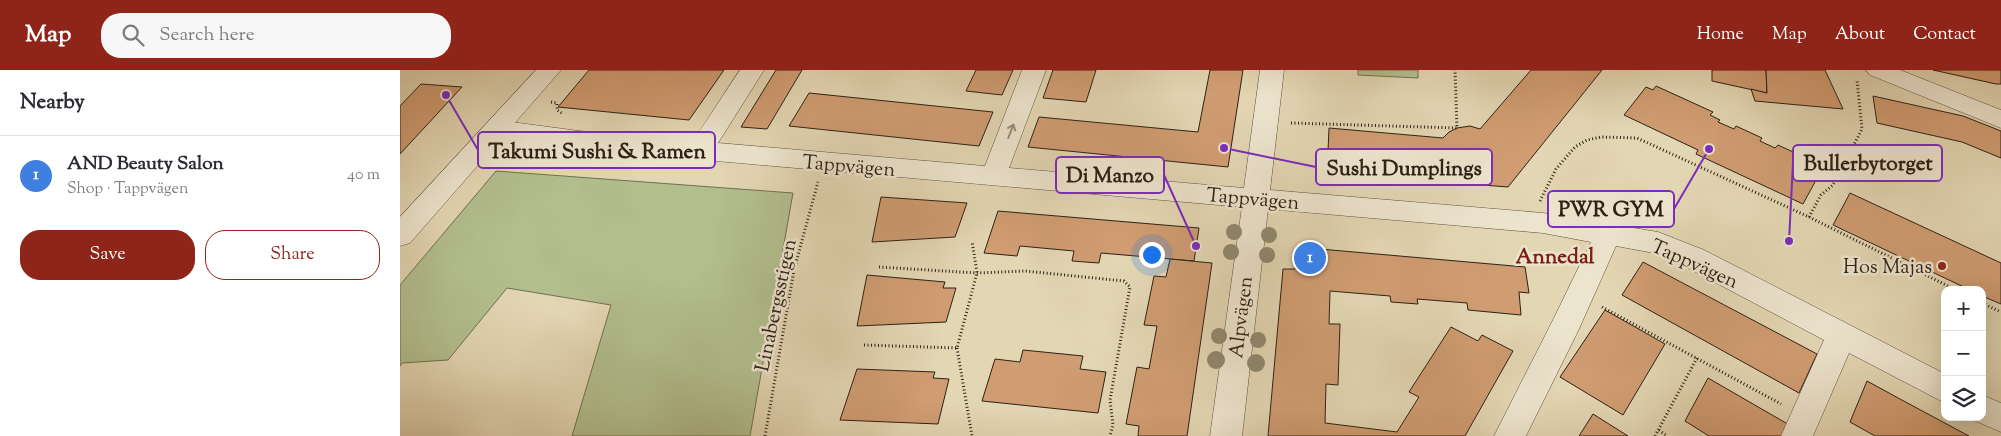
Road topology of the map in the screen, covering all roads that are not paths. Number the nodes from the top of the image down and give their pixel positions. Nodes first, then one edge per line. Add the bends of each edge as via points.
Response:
1 (549, 70) edge
2 (752, 70) edge
3 (1034, 70) edge
4 (1272, 70) edge
5 (1869, 73) edge
6 (2001, 119) edge
7 (496, 129) junction
8 (700, 152) junction
9 (994, 177) junction
10 (1254, 198) junction
11 (1608, 234) junction
12 (400, 235) edge
13 (1841, 335) junction
14 (1941, 387) edge
15 (1986, 410) edge
16 (2001, 418) edge
17 (1801, 427) edge
18 (1226, 436) edge
19 (1510, 436) edge

1 - 7 street
2 - 8 street
9 -> 3 street
4 - 10 street, Alpvägen
5 - 6 street
7 - 8 street, Tappvägen
7 - 12 street
8 - 9 street, Tappvägen
9 - 10 street, Tappvägen
10 - 11 street, Tappvägen via 1543,223
10 - 18 street, Alpvägen
11 - 13 street, Tappvägen via 1658,243 1694,258
11 - 19 street
13 - 14 street, Tappvägen
13 - 17 street
15 - 16 street

